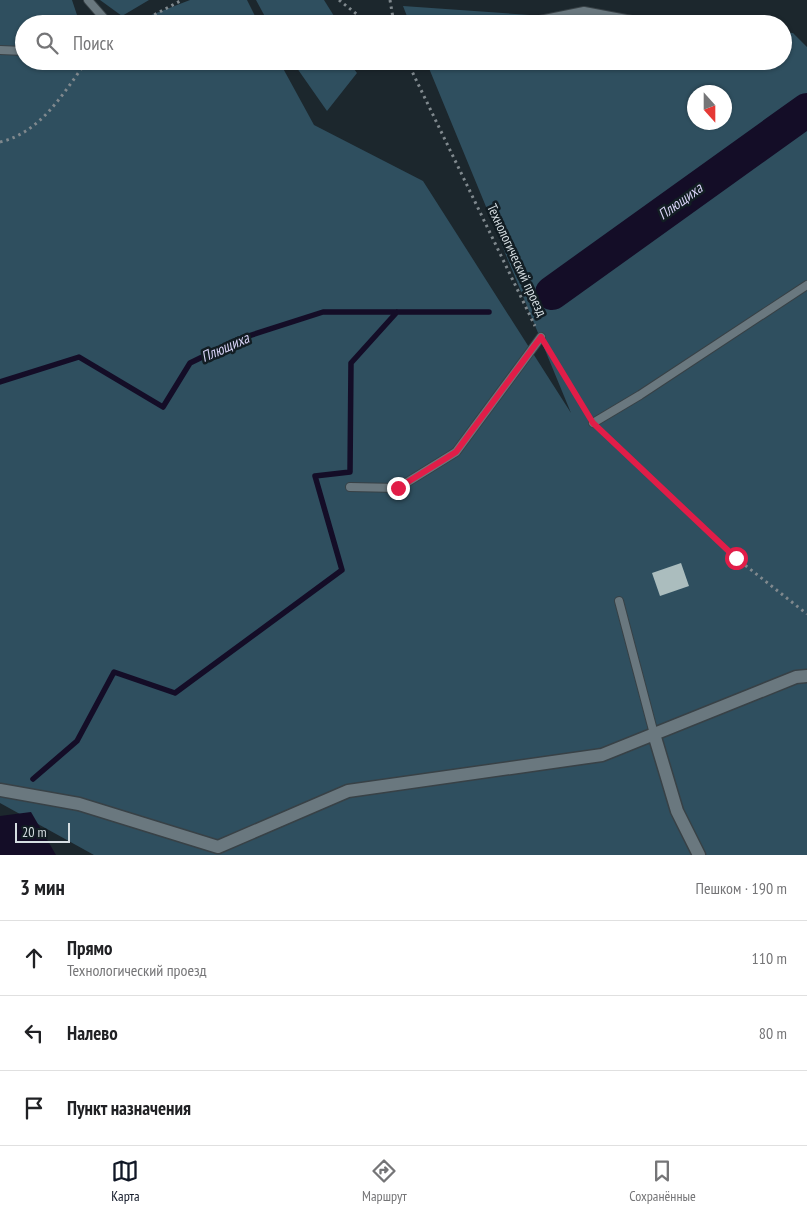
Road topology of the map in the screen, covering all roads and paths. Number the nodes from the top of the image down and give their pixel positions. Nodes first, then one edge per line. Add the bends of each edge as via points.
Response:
1 (88, 0) edge
2 (182, 0) edge
3 (338, 0) edge
4 (390, 0) edge
5 (101, 15) edge
6 (154, 15) edge
7 (357, 15) edge
8 (392, 15) edge
9 (564, 15) edge
10 (605, 15) edge
11 (0, 50) edge
12 (15, 51) edge
13 (81, 70) edge
14 (410, 70) edge
15 (0, 142) edge
16 (807, 285) edge
17 (541, 337) junction
18 (593, 423) junction
19 (350, 487) dead end
20 (619, 601) dead end
21 (807, 614) edge
22 (807, 676) edge
23 (654, 734) junction
24 (0, 790) edge
25 (699, 855) edge

1 - 5 lane
2 - 6 path
3 - 7 path
4 - 8 path
9 - 10 lane via 584,11
11 - 12 lane
13 - 15 path via 56,106 35,124
14 - 17 path, Технологический проезд
16 - 18 lane
17 - 18 path, Технологический проезд
17 - 19 lane via 456,452 398,488
18 - 21 path, Технологический проезд via 736,558
20 - 23 lane
22 - 23 street via 796,677
23 - 24 street via 602,755 348,791 218,848 79,804
23 - 25 street via 677,811

